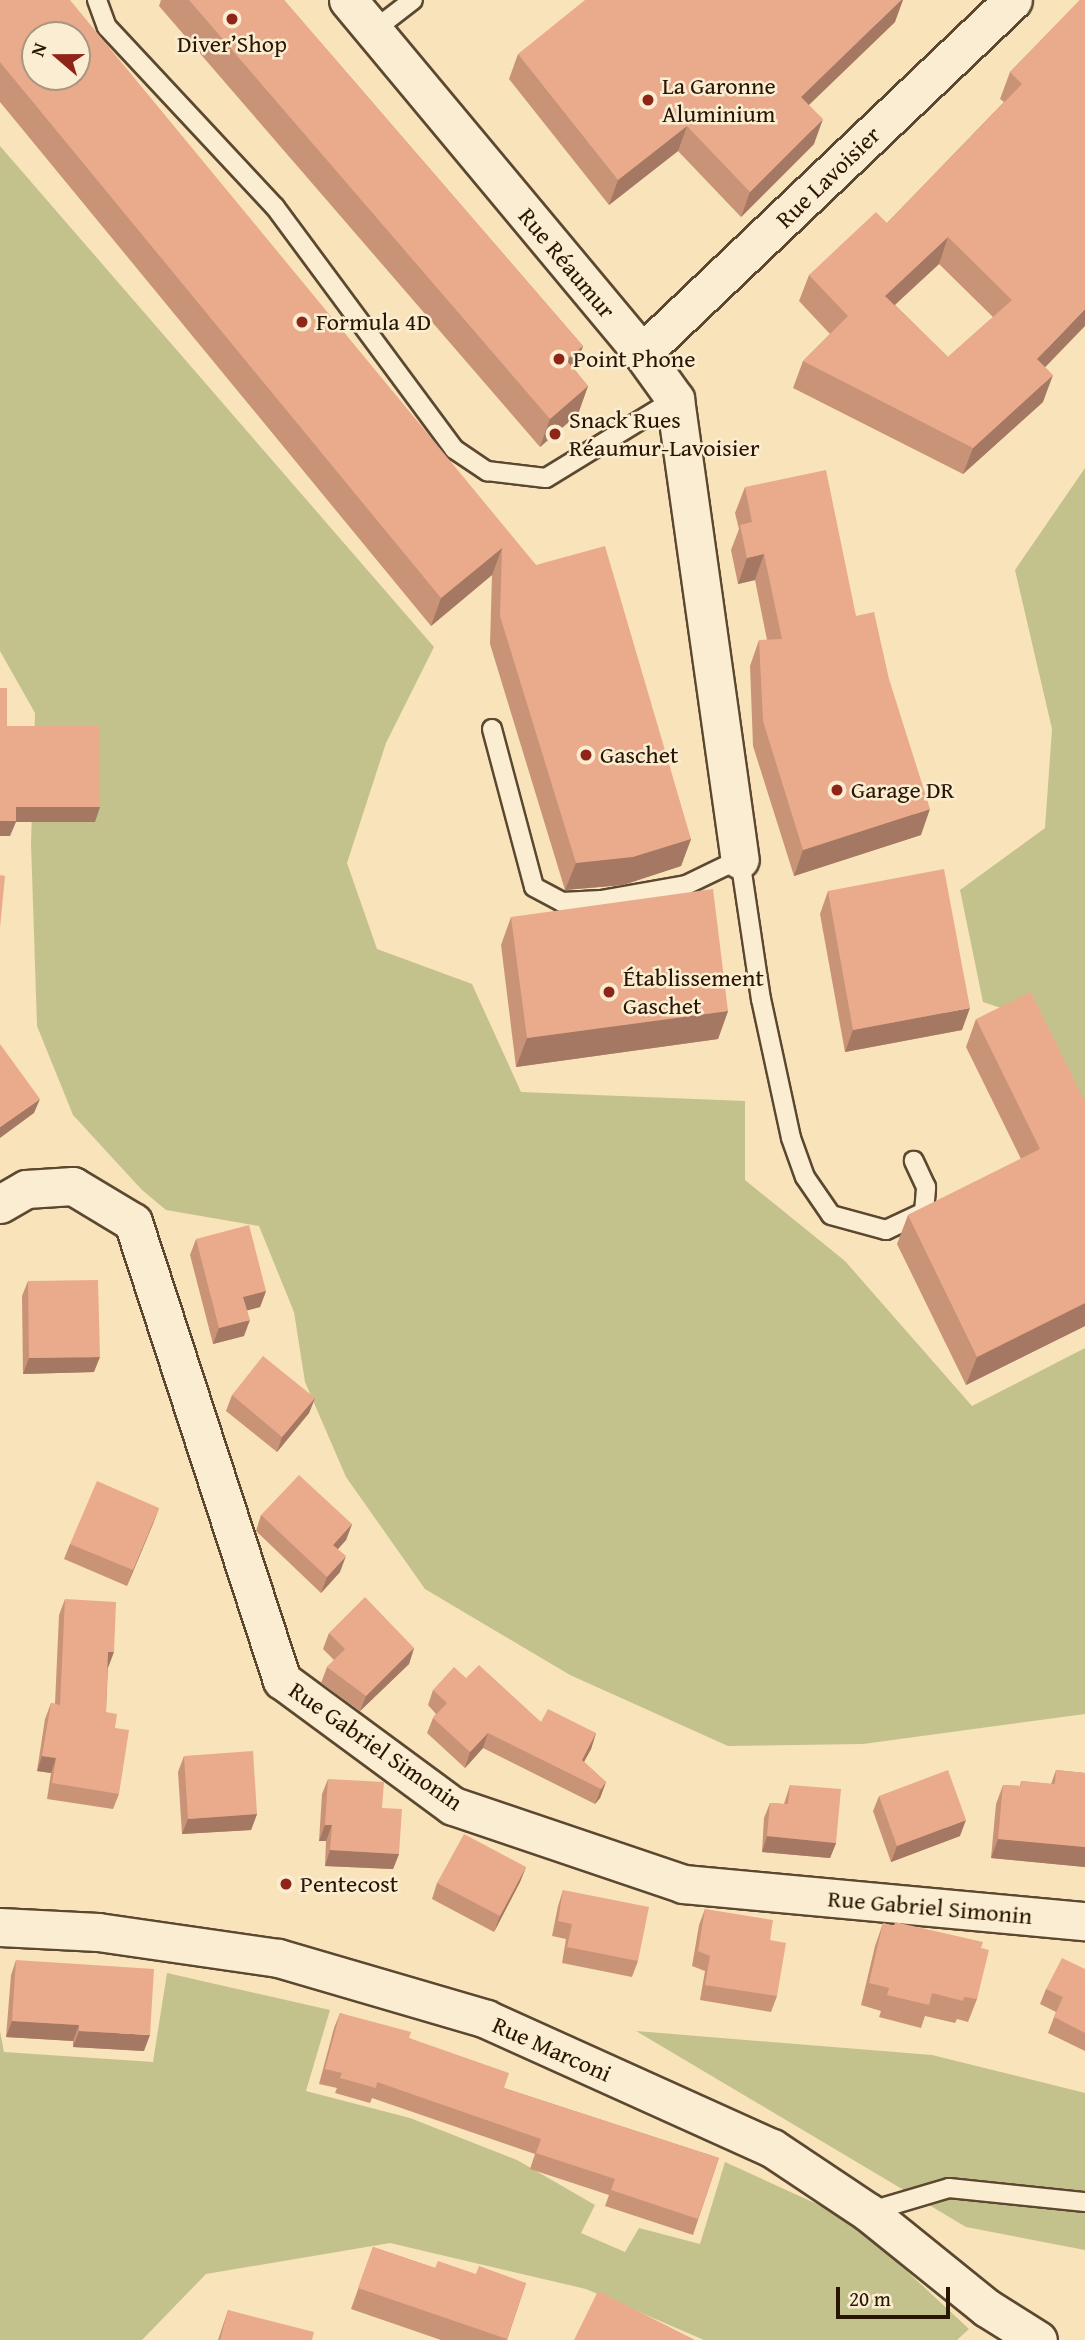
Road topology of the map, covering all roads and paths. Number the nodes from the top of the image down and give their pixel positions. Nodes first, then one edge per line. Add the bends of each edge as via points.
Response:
1 (97, 0) edge
2 (348, 0) edge
3 (413, 0) edge
4 (1013, 0) edge
5 (374, 30) junction
6 (642, 353) junction
7 (675, 399) junction
8 (492, 729) dead end
9 (740, 859) junction
10 (914, 1161) dead end
11 (0, 1204) edge
12 (1085, 1921) edge
13 (0, 1927) edge
14 (1085, 2202) edge
15 (868, 2212) junction
16 (1038, 2340) edge

1 - 7 lane via 107,27 275,207 454,449 486,471 545,478
2 - 5 street, Rue Réaumur
3 - 5 lane
4 - 6 street, Rue Lavoisier
5 - 6 street, Rue Réaumur
6 - 7 street, Rue Réaumur
7 - 9 street, Rue Réaumur
8 - 9 lane via 534,887 562,902 601,900 686,884
9 - 10 lane via 761,999 791,1138 806,1177 831,1215 886,1230 924,1212 926,1187
11 - 12 street, Rue Gabriel Simonin via 26,1189 73,1186 134,1222 282,1680 453,1806 683,1884
13 - 15 street, Rue Marconi via 98,1932 278,1958 486,2019 772,2148
14 - 15 lane via 949,2188
15 - 16 street, Rue Marconi via 987,2308

